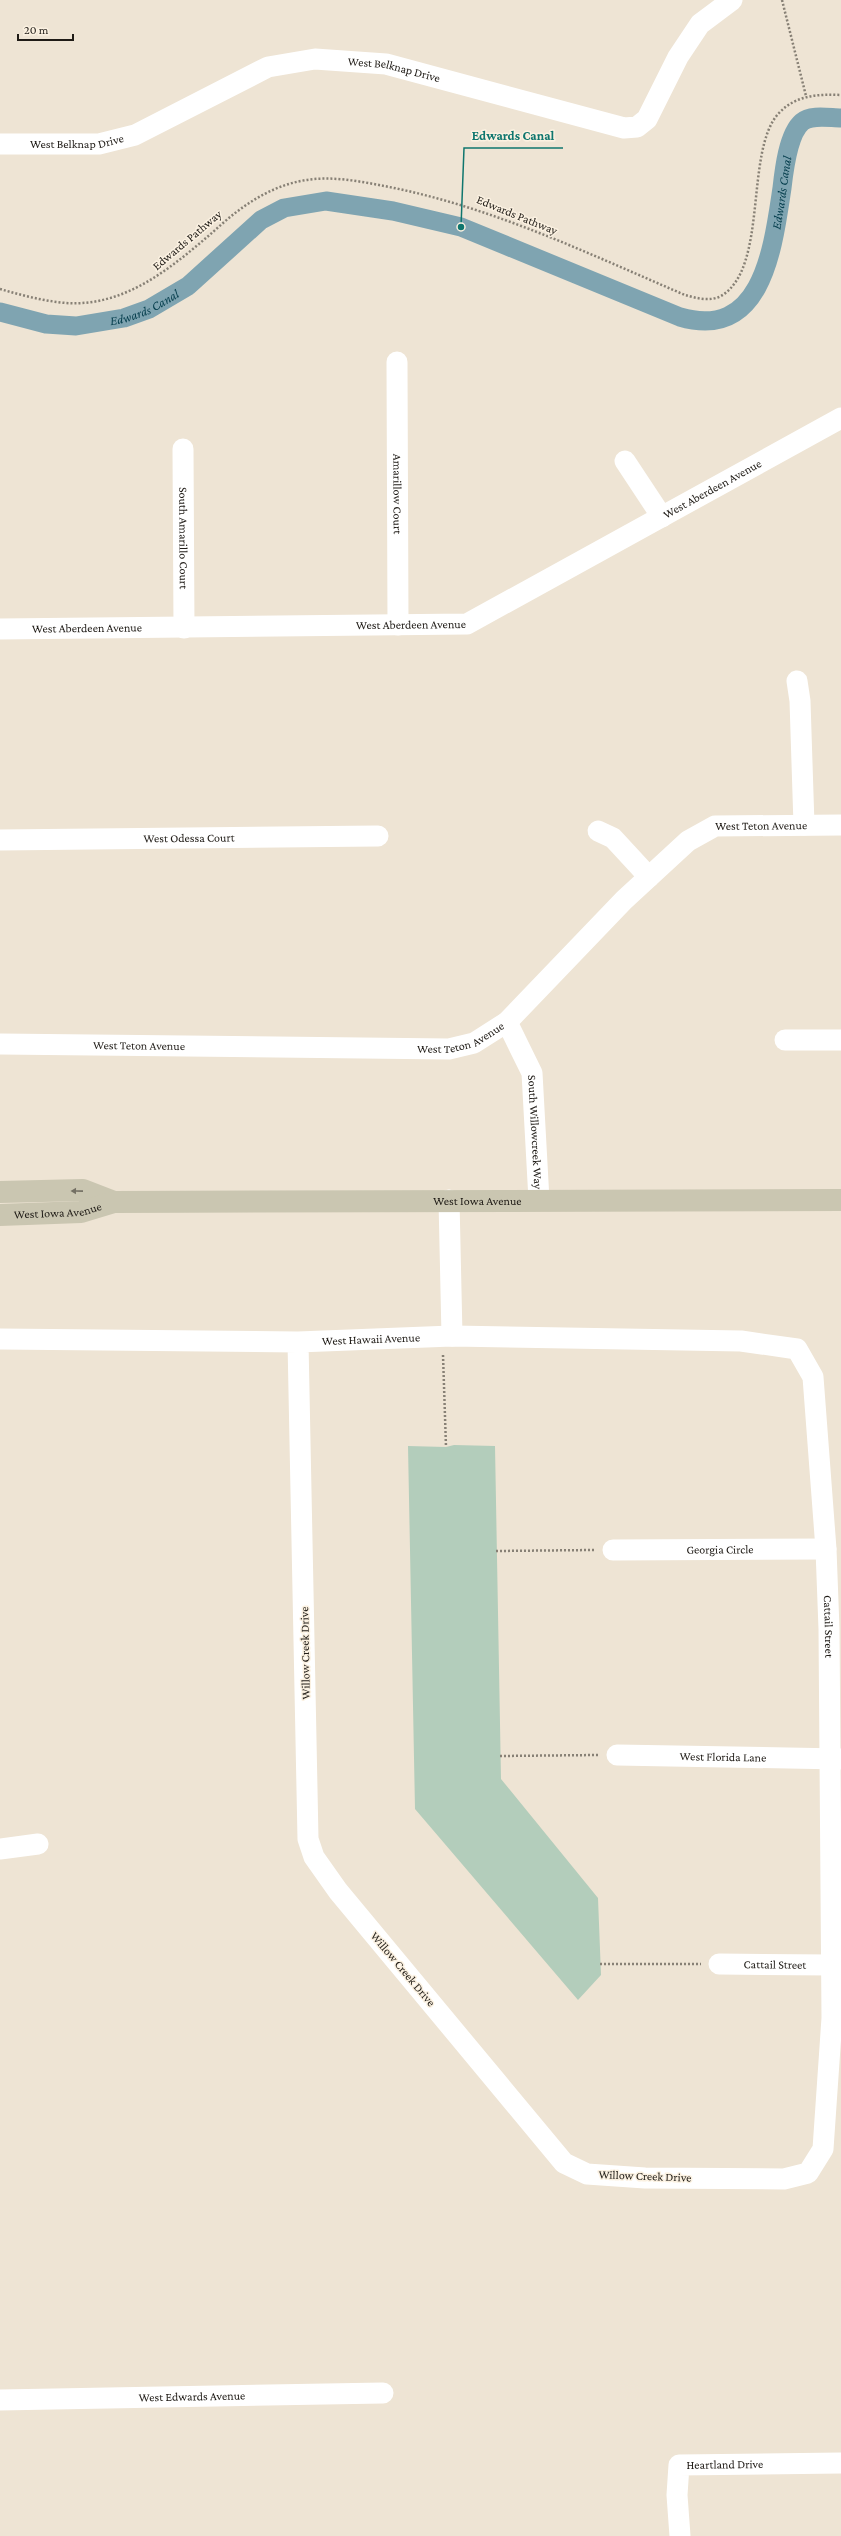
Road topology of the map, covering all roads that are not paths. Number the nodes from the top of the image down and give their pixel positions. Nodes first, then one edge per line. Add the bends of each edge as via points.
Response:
1 (732, 0) edge
2 (0, 144) edge
3 (397, 362) dead end
4 (841, 418) edge
5 (183, 449) dead end
6 (625, 461) dead end
7 (662, 517) junction
8 (398, 625) junction
9 (184, 628) junction
10 (0, 630) edge
11 (797, 682) dead end
12 (841, 824) edge
13 (804, 825) junction
14 (598, 830) dead end
15 (378, 836) dead end
16 (0, 840) edge
17 (649, 877) junction
18 (507, 1022) junction
19 (785, 1040) dead end
20 (841, 1040) edge
21 (0, 1044) edge
22 (0, 1192) edge
23 (449, 1200) junction
24 (539, 1200) junction
25 (841, 1200) edge
26 (114, 1202) junction
27 (0, 1215) edge
28 (447, 1336) junction
29 (0, 1339) edge
30 (741, 1341) joint
31 (298, 1342) junction
32 (826, 1549) junction
33 (613, 1550) road end
34 (617, 1755) road end
35 (836, 1759) edge
36 (38, 1844) dead end
37 (0, 1849) edge
38 (719, 1964) road end
39 (831, 1965) junction
40 (832, 2018) joint
41 (383, 2393) dead end
42 (0, 2400) edge
43 (841, 2463) edge
44 (680, 2536) edge

1 - 2 street, West Belknap Drive via 700,24 678,57 647,119 637,128 624,128 386,64 315,59 268,68 135,135 99,144
3 - 8 street, Amarillow Court
4 - 7 street, West Aberdeen Avenue
5 - 9 street, South Amarillo Court
6 - 7 street
7 - 8 street, West Aberdeen Avenue via 467,624
8 - 9 street, West Aberdeen Avenue
9 - 10 street, West Aberdeen Avenue
11 - 13 street via 800,701
12 - 13 street, West Teton Avenue
13 - 17 street, West Teton Avenue via 715,826 688,840
14 - 17 street via 613,838
15 - 16 street, West Odessa Court
17 - 18 street, West Teton Avenue
18 - 21 street, West Teton Avenue via 474,1042 449,1049
18 - 24 street, South Willowcreek Way via 532,1072
19 - 20 street
26 -> 22 street, West Iowa Avenue via 83,1190
23 - 24 street, West Iowa Avenue
23 - 26 street, West Iowa Avenue
23 - 28 street
24 - 25 street, West Iowa Avenue
26 - 27 street, West Iowa Avenue via 81,1212
28 - 30 street, West Hawaii Avenue
28 - 31 street, West Hawaii Avenue
29 - 31 street, West Hawaii Avenue
30 - 32 street, Cattail Street via 797,1349 814,1377
31 - 40 street, Willow Creek Drive via 308,1839 314,1857 338,1891 564,2163 587,2174 644,2178 784,2179 808,2173 822,2149
32 - 33 street, Georgia Circle
32 - 35 street, Cattail Street
34 - 35 street, West Florida Lane
35 - 39 street, Cattail Street
36 - 37 street
38 - 39 street, Cattail Street
39 - 40 street, Cattail Street
41 - 42 street, West Edwards Avenue
43 - 44 street, Heartland Drive via 679,2465 677,2495

